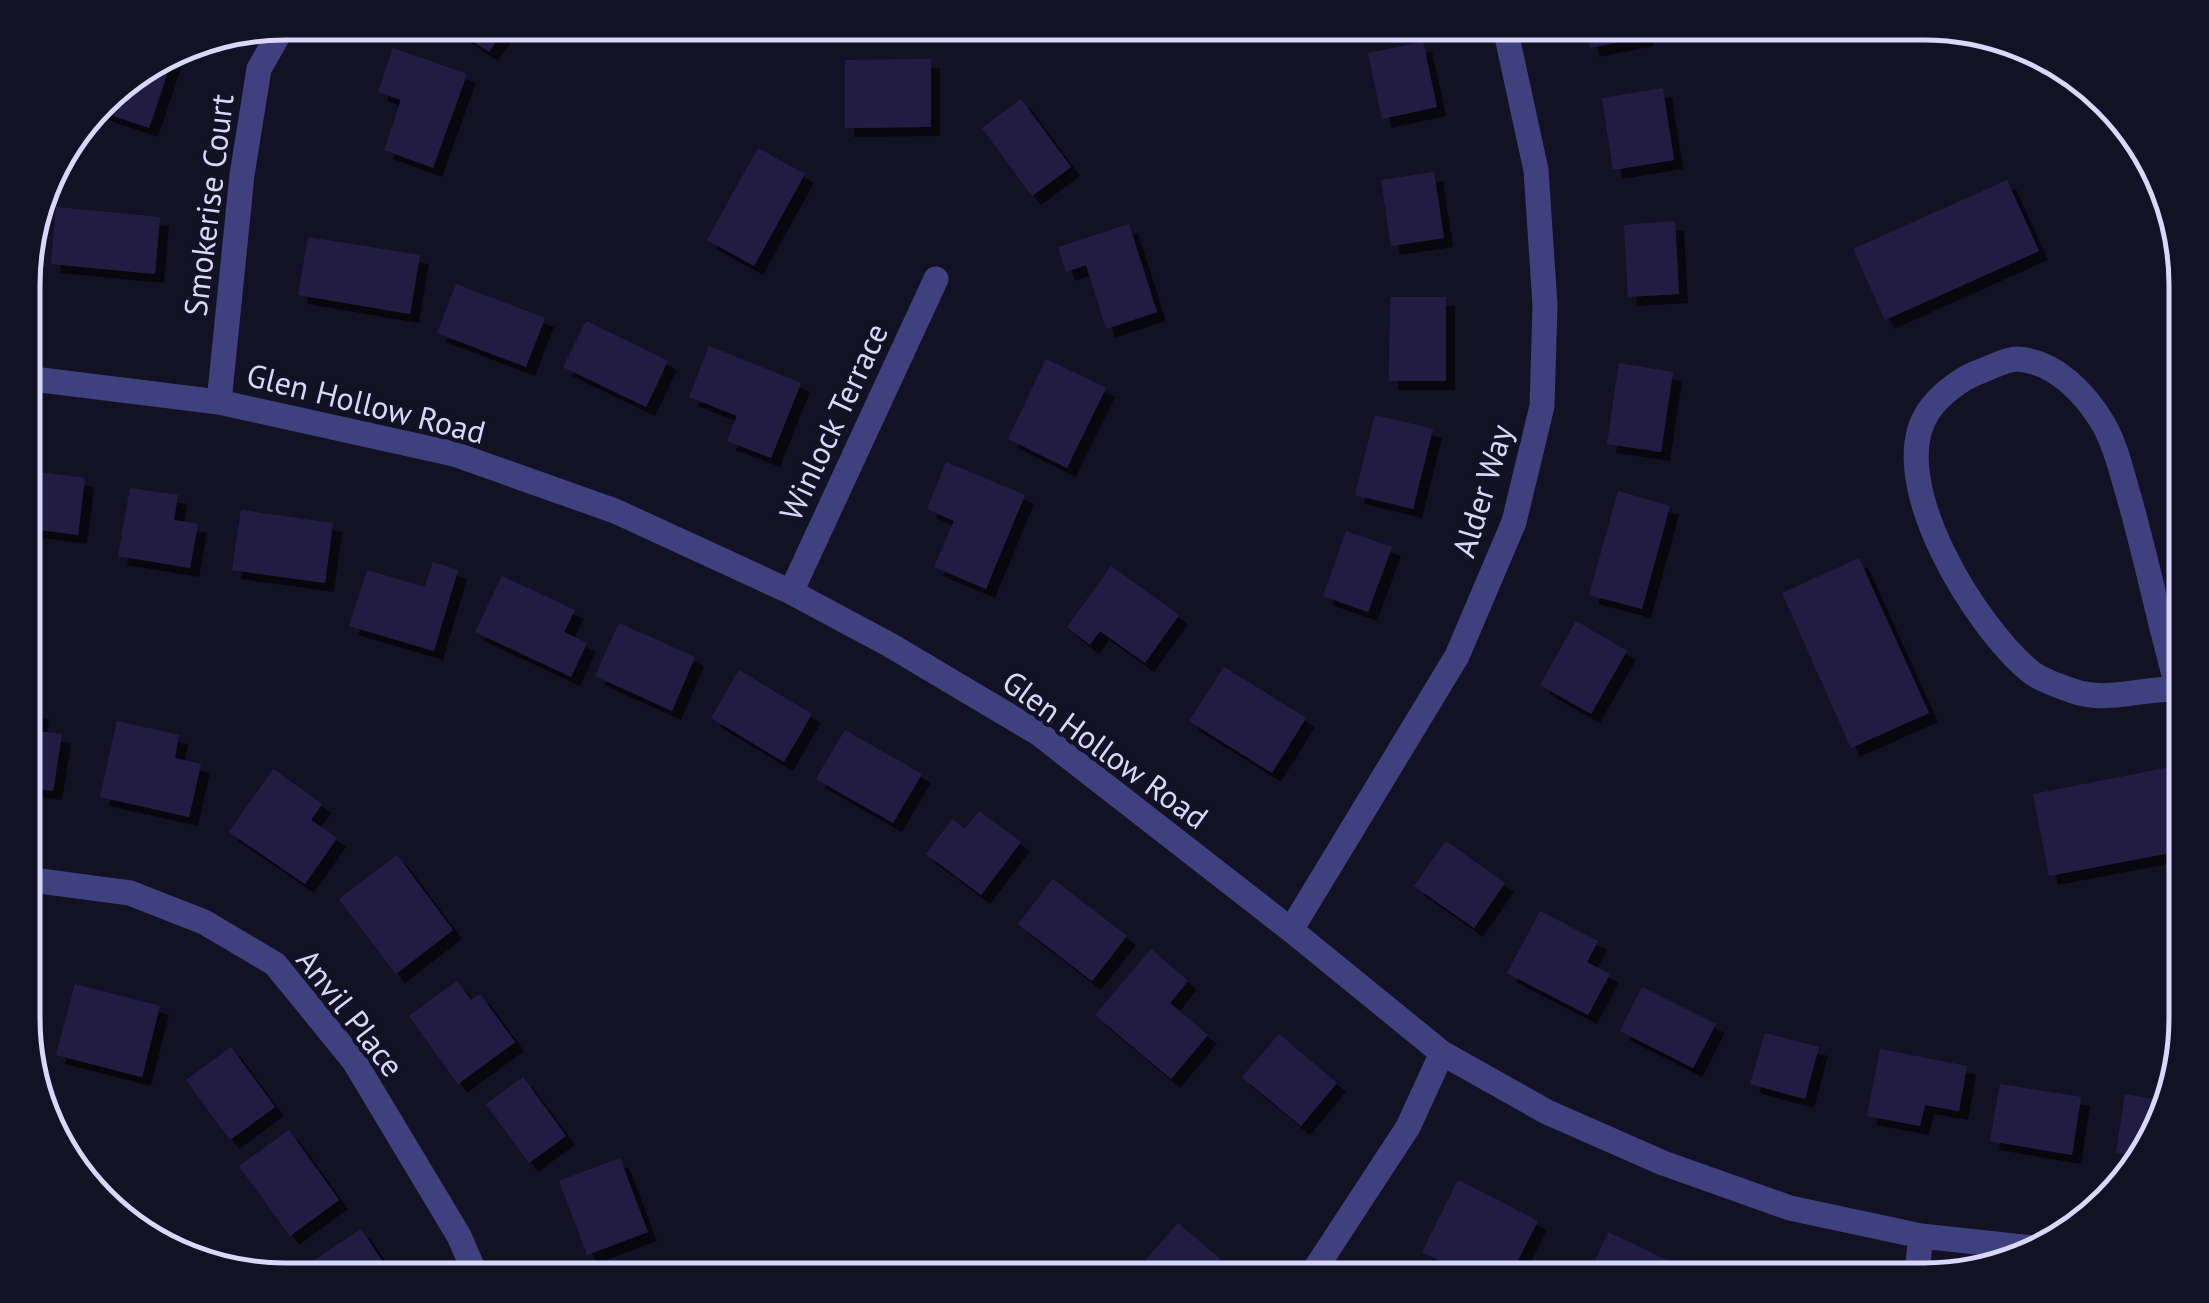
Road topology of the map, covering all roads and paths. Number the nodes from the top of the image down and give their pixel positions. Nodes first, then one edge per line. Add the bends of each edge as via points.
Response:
1 (1508, 40) edge
2 (274, 41) edge
3 (936, 280) dead end
4 (40, 380) edge
5 (219, 402) junction
6 (791, 592) junction
7 (2168, 637) edge
8 (2168, 691) edge
9 (40, 881) edge
10 (1291, 930) junction
11 (1442, 1053) junction
12 (1922, 1236) junction
13 (2013, 1246) edge
14 (1320, 1262) edge
15 (1918, 1262) edge
16 (471, 1263) edge

1 - 10 street, Alder Way via 1536,170 1545,305 1542,406 1533,445 1514,522 1457,656
2 - 5 street, Smokerise Court via 258,68
3 - 6 street, Winlock Terrace
4 - 5 street, Glen Hollow Road
5 - 6 street, Glen Hollow Road via 454,454 615,510
6 - 10 street, Glen Hollow Road via 1038,733
7 - 8 street via 2106,426 2051,367 2014,358 1963,378 1927,413 1916,453 1936,540 1964,593 2033,674 2078,693
9 - 16 street, Anvil Place via 130,893 204,922 274,964 354,1060
10 - 11 street, Glen Hollow Road
11 - 12 street, Glen Hollow Road via 1547,1112 1663,1164 1790,1208
11 - 14 street via 1408,1127
12 - 13 street, Glen Hollow Road
12 - 15 street

